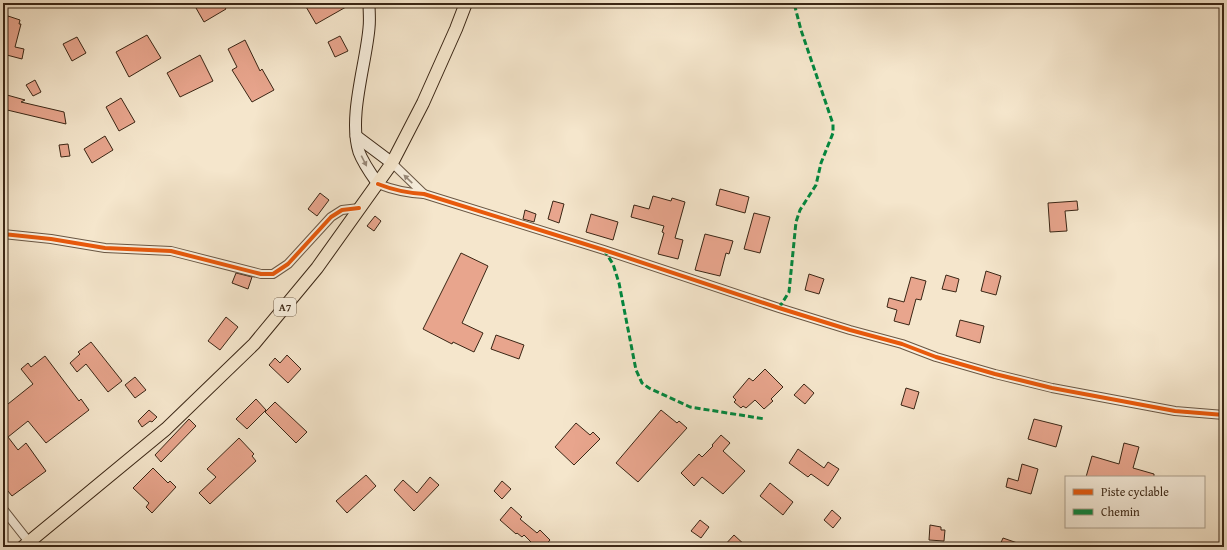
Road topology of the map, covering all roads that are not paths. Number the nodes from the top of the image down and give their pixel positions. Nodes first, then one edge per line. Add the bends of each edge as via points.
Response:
1 (369, 3) edge
2 (466, 3) edge
3 (356, 136) junction
4 (392, 163) junction
5 (378, 184) junction
6 (424, 194) junction
7 (359, 208) junction
8 (3, 234) edge
9 (1224, 415) edge
10 (3, 509) edge
11 (26, 544) edge

1 - 3 main road via 370,27 356,112
2 - 4 main road, A7 via 423,103
3 - 4 main road
3 -> 5 main road via 360,153
4 - 5 main road, A7
6 -> 4 street
5 - 6 street via 392,190
5 - 7 main road, A7
6 - 9 street via 995,374 1052,388 1175,411
7 - 8 street via 342,210 331,217 288,264 272,274 261,274 171,251 106,248
7 - 11 main road, A7 via 318,268 254,344 166,429
10 - 11 street

